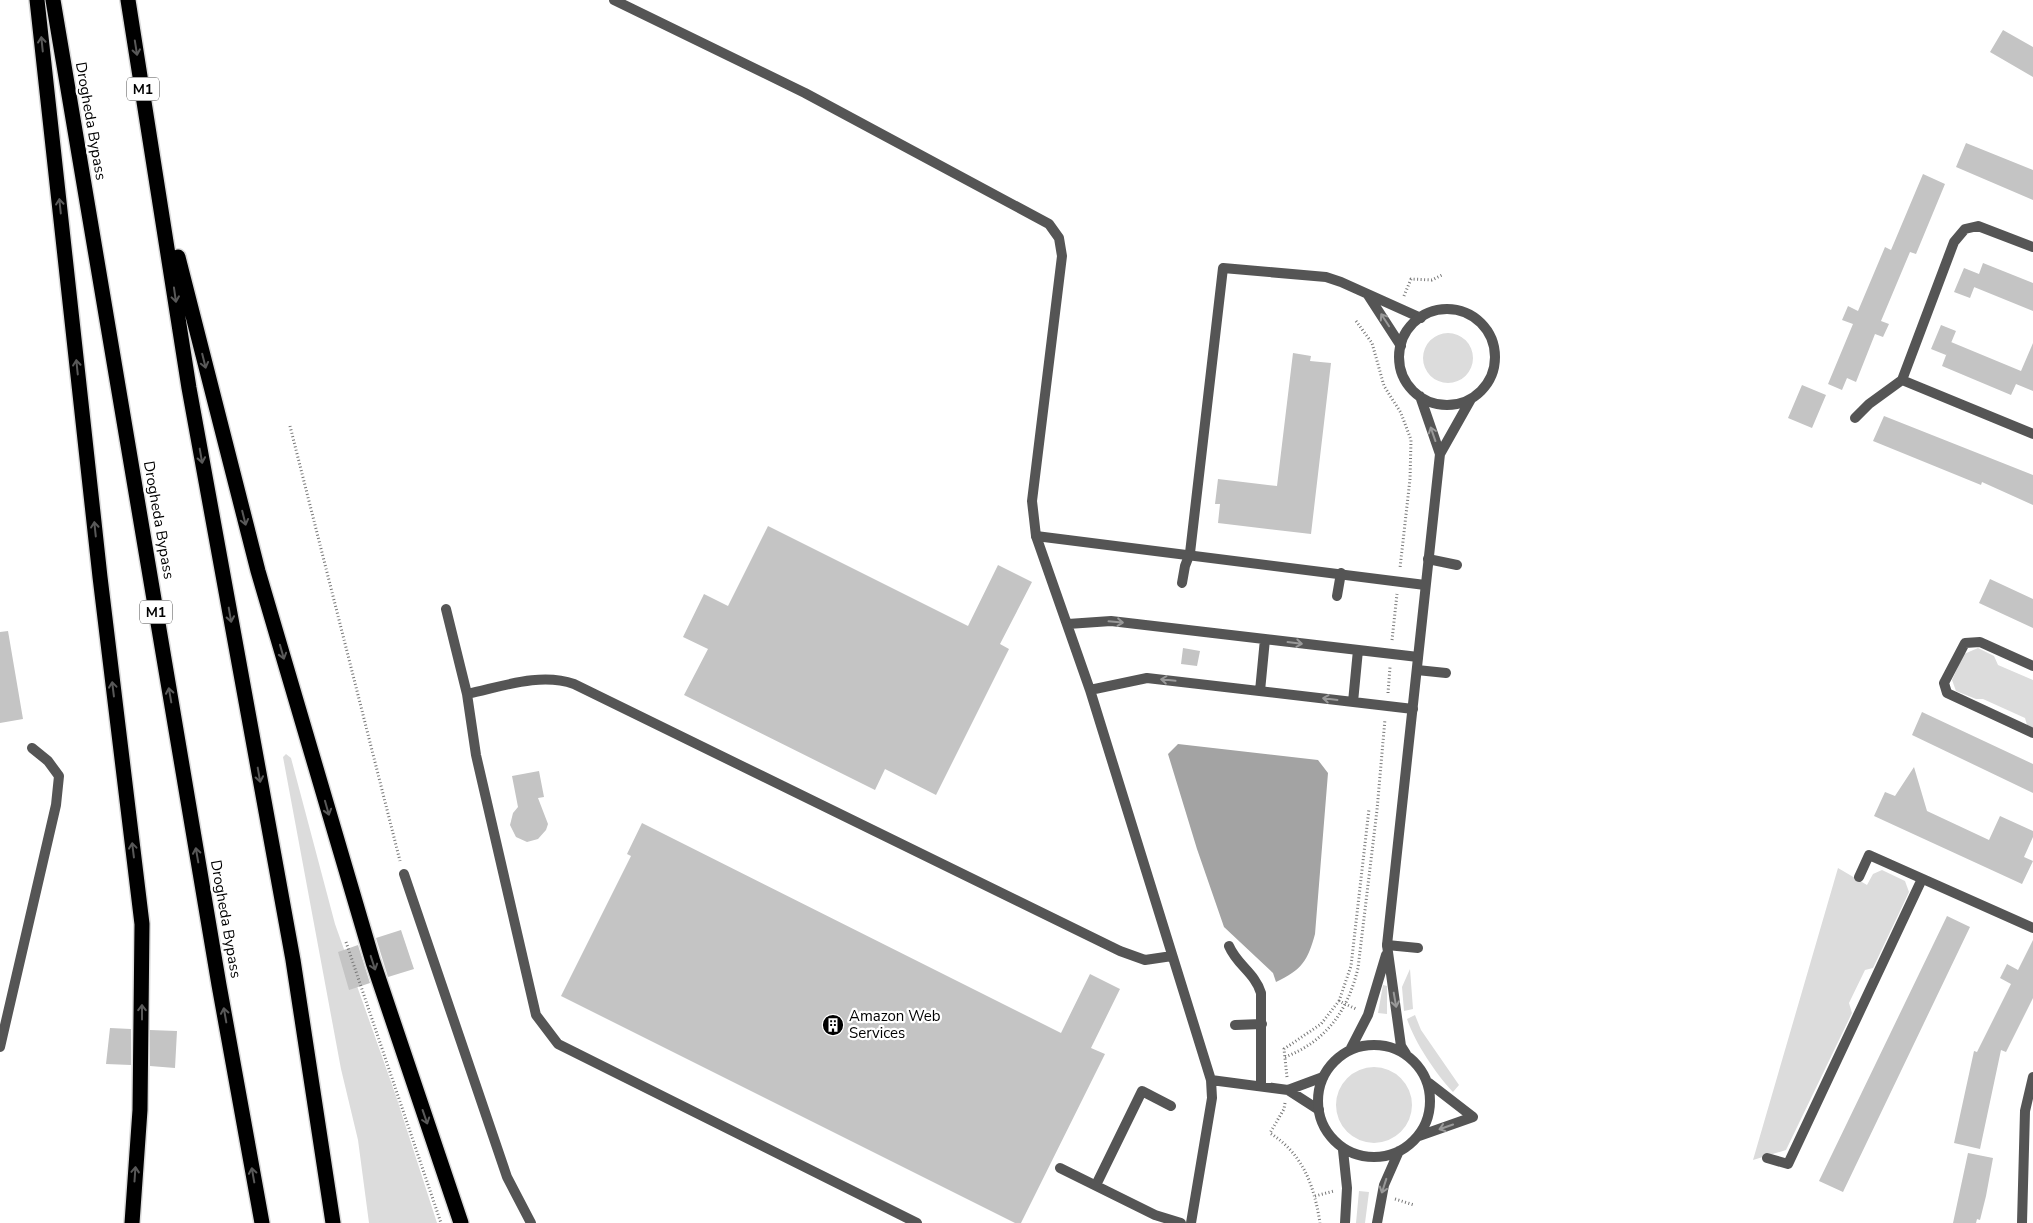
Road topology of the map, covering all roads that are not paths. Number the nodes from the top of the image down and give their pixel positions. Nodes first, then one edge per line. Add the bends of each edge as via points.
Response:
1 (37, 0) edge
2 (53, 0) edge
3 (128, 0) edge
4 (614, 0) edge
5 (158, 178) junction
6 (2033, 247) edge
7 (1368, 295) junction
8 (1421, 318) junction
9 (1401, 346) junction
10 (1902, 380) junction
11 (1420, 396) junction
12 (1470, 399) junction
13 (1855, 418) dead end
14 (2033, 434) edge
15 (1440, 454) junction
16 (1036, 536) junction
17 (1190, 554) junction
18 (1428, 559) junction
19 (1457, 565) dead end
20 (1341, 573) junction
21 (1182, 583) dead end
22 (1425, 585) junction
23 (1337, 596) dead end
24 (446, 609) dead end
25 (1068, 624) junction
26 (1264, 639) junction
27 (1358, 650) junction
28 (1418, 658) junction
29 (2033, 666) edge
30 (1417, 670) junction
31 (1446, 673) dead end
32 (1090, 690) junction
33 (1260, 691) junction
34 (467, 694) junction
35 (1353, 702) junction
36 (1413, 709) junction
37 (2033, 734) edge
38 (32, 748) dead end
39 (404, 874) road end
40 (1859, 877) dead end
41 (1922, 879) junction
42 (2033, 928) edge
43 (1229, 946) dead end
44 (1387, 948) junction
45 (1418, 948) dead end
46 (1172, 956) junction
47 (1262, 1024) junction
48 (1235, 1025) dead end
49 (0, 1047) edge
50 (1351, 1048) junction
51 (1406, 1054) junction
52 (1323, 1077) junction
53 (2033, 1077) edge
54 (1211, 1080) junction
55 (1429, 1083) junction
56 (1261, 1086) junction
57 (1287, 1090) junction
58 (1171, 1106) dead end
59 (1319, 1110) junction
60 (1419, 1136) junction
61 (1343, 1150) junction
62 (1399, 1151) junction
63 (1767, 1158) dead end
64 (1060, 1168) dead end
65 (1096, 1185) junction
66 (132, 1223) edge
67 (262, 1223) edge
68 (333, 1223) edge
69 (461, 1223) edge
70 (531, 1223) edge
71 (917, 1223) edge
72 (1181, 1223) edge
73 (1192, 1223) edge
74 (1345, 1223) edge
75 (1377, 1223) edge
76 (2022, 1223) edge

66 -> 1 highway via 140,1110 142,924 99,568
67 -> 2 highway, Drogheda Bypass / M1
3 -> 5 highway, M1
4 - 16 street via 805,92 1049,224 1059,238 1062,256 1032,501
5 -> 68 highway, M1 via 188,388 293,960
5 -> 69 highway via 258,571 373,962
6 - 10 street via 1978,226 1965,229 1954,242
7 - 8 street
9 -> 7 street
7 - 17 street via 1326,277 1223,268
8 - 9 street via 1411,326
8 - 12 street via 1433,311 1449,309 1464,312 1478,320 1488,332 1494,346 1495,362 1491,377 1483,390
9 - 11 street via 1402,374
10 - 13 street
10 - 14 street
11 - 12 street via 1445,405
15 -> 11 street
12 - 15 street
15 - 18 street
16 - 17 street
16 - 25 street
17 - 20 street
17 - 21 street
18 - 19 street
18 - 22 street
20 - 22 street
20 - 23 street
22 - 28 street
24 - 34 street
25 -> 26 street via 1111,622
25 - 32 street
26 -> 27 street
26 - 33 street
27 - 28 street
27 - 35 street
28 - 30 street
29 - 37 street via 1980,642 1965,643 1944,683 1948,693
30 - 31 street
30 - 36 street
33 -> 32 street via 1147,678
32 - 46 street
35 -> 33 street
34 - 46 street via 546,678 574,684 1120,952 1145,960
34 - 71 street via 476,755 536,1014 558,1044
35 - 36 street
36 - 44 street
38 - 49 street via 59,776 56,805
39 - 70 street via 507,1177
40 - 41 street via 1869,855
41 - 42 street
41 - 63 street via 1788,1164
43 - 47 street via 1233,956 1258,984 1263,1002
44 - 45 street
44 - 50 street via 1368,1015
44 -> 51 street via 1401,1046
46 - 54 street
47 - 48 street
47 - 56 street
50 - 51 street via 1380,1046
50 - 52 street via 1333,1062
51 - 55 street via 1422,1069
52 - 57 street
52 - 59 street via 1318,1094
53 - 76 street via 2025,1111
54 - 56 street
54 - 73 street via 1212,1098
55 - 60 street via 1432,1101 1428,1120
55 -> 60 street via 1473,1117
56 - 57 street
57 - 59 street
58 - 65 street via 1142,1092
59 - 61 street via 1324,1126
60 - 62 street
61 - 62 street via 1381,1157
61 - 74 street via 1347,1188
62 -> 75 street via 1384,1184
64 - 65 street
65 - 72 street via 1155,1215

